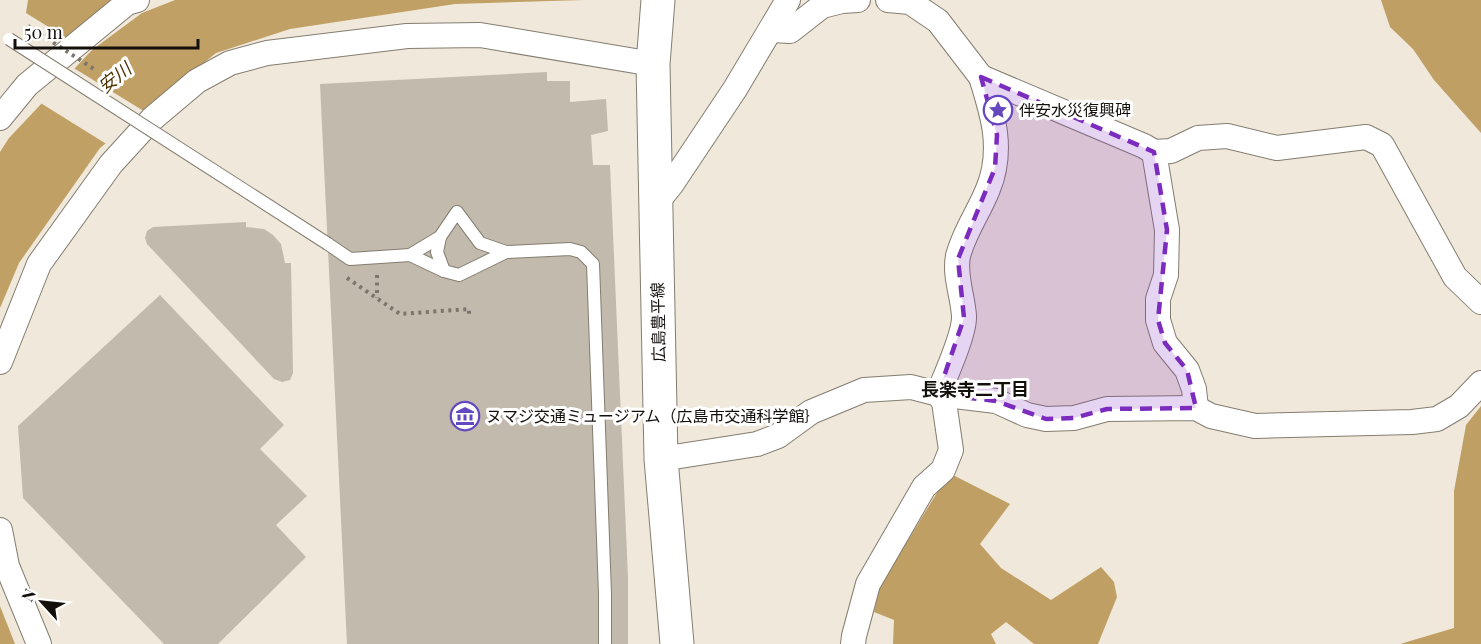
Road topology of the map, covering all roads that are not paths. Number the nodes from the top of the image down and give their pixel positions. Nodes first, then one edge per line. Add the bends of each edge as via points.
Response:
1 (137, 0) edge
2 (658, 0) edge
3 (788, 0) edge
4 (858, 0) edge
5 (902, 1) edge
6 (772, 30) junction
7 (5, 35) edge
8 (653, 64) junction
9 (981, 76) junction
10 (0, 118) edge
11 (1154, 152) junction
12 (655, 205) junction
13 (440, 237) junction
14 (480, 243) junction
15 (506, 252) junction
16 (411, 255) junction
17 (476, 268) junction
18 (444, 271) junction
19 (1481, 302) edge
20 (0, 362) edge
21 (1481, 383) edge
22 (938, 394) junction
23 (1196, 408) junction
24 (661, 459) junction
25 (0, 530) edge
26 (39, 644) edge
27 (604, 644) edge
28 (677, 644) edge
29 (853, 644) edge

1 - 10 street via 127,3 27,85
2 - 8 main road, 広島豊平線
3 - 6 street
4 - 6 street via 822,6 790,31
5 - 9 street via 938,21
6 - 12 street
7 - 16 lane, bridge via 350,259
8 - 12 main road, 広島豊平線
8 - 20 street via 480,35 407,36 267,53 230,63 197,81 152,118 111,164 39,264
9 - 11 street
9 - 22 street via 997,135 995,168 958,259 964,318
11 - 19 street via 1171,151 1198,138 1227,136 1277,148 1366,137 1382,145 1455,278
11 - 23 street via 1167,230 1166,275 1158,299 1158,320 1165,343 1187,370
12 - 24 main road, 広島豊平線
13 - 14 lane via 457,212
13 - 16 lane
13 - 18 lane via 437,252
14 - 15 lane
14 - 17 lane via 482,255
15 - 17 lane
15 - 27 lane via 570,249 581,252 593,264
16 - 18 lane
17 - 18 lane via 459,275
21 - 23 street via 1459,406 1437,419 1412,422 1255,426 1211,416
22 - 23 street via 996,401 1046,419 1074,418 1107,409
22 - 24 street via 911,387 864,390 811,412 778,436 758,444
22 - 29 street via 944,402 951,450 943,470 924,487 868,584
24 - 28 main road, 広島豊平線
25 - 26 street via 7,566

